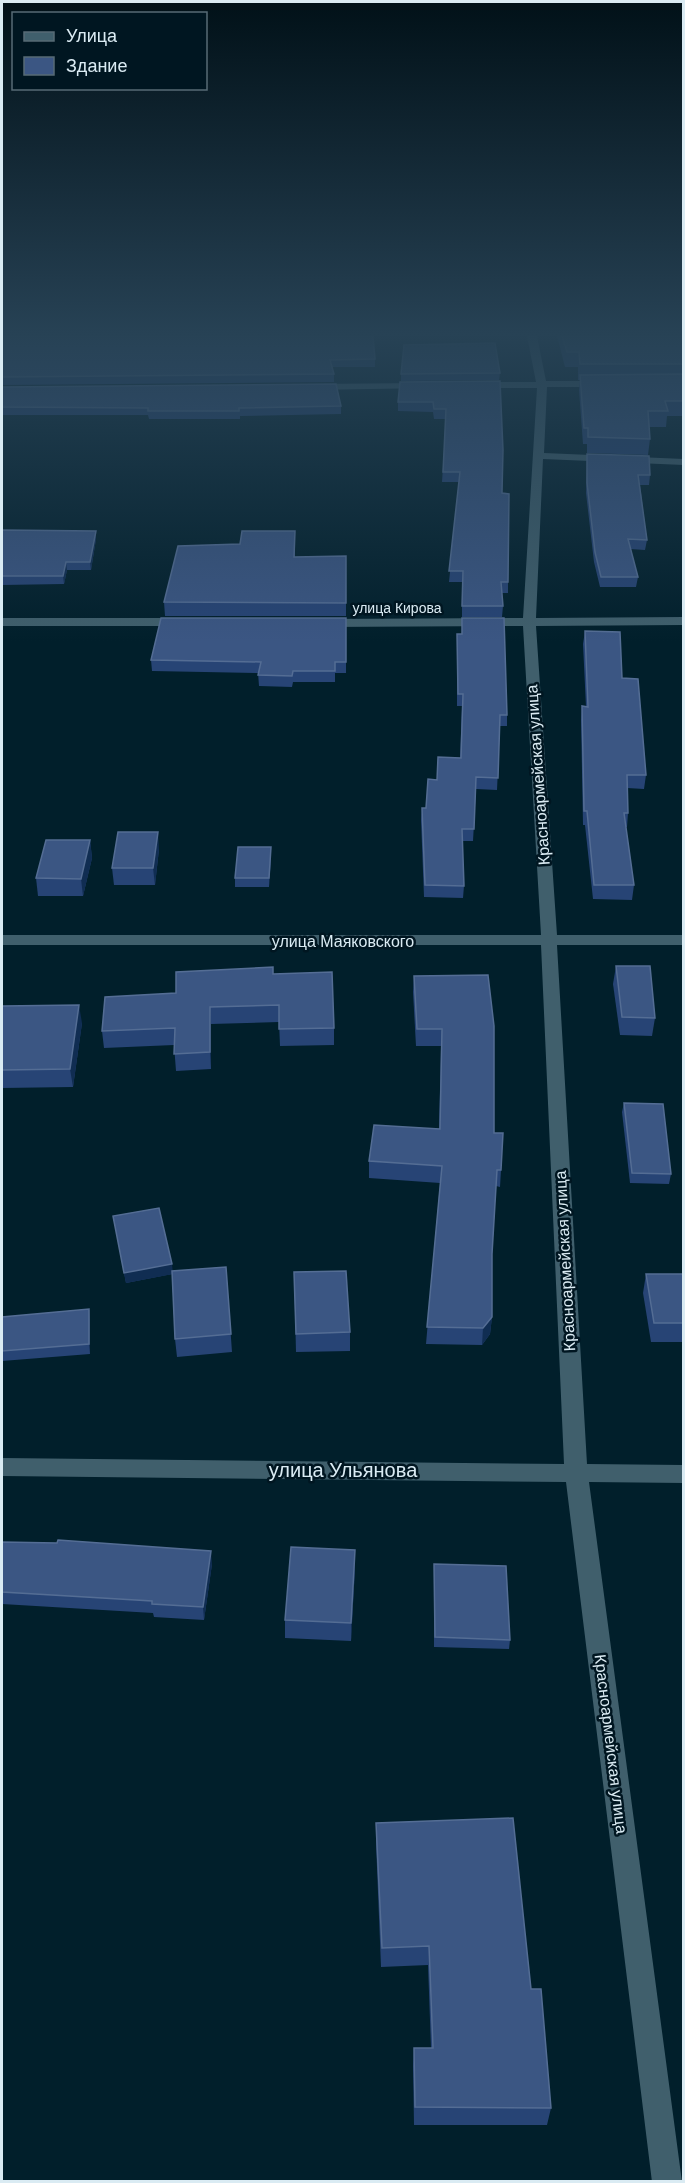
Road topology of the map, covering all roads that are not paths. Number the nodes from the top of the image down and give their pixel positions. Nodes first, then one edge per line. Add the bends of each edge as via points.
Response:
1 (539, 438) edge
2 (538, 456) junction
3 (684, 462) edge
4 (684, 621) edge
5 (2, 622) edge
6 (193, 622) edge
7 (313, 623) edge
8 (529, 623) junction
9 (2, 940) edge
10 (684, 940) edge
11 (549, 941) junction
12 (2, 1467) edge
13 (576, 1472) junction
14 (684, 1474) edge
15 (667, 2181) edge

1 - 2 street, Красноармейская улица
2 - 3 street
2 - 8 street, Красноармейская улица
4 - 8 street, улица Кирова
5 - 6 street
7 - 8 street, улица Кирова
8 - 11 street, Красноармейская улица
9 - 11 street, улица Маяковского
10 - 11 street, улица Маяковского
11 - 13 street, Красноармейская улица
12 - 13 street, улица Ульянова
13 - 14 street, улица Ульянова
13 - 15 street, Красноармейская улица

